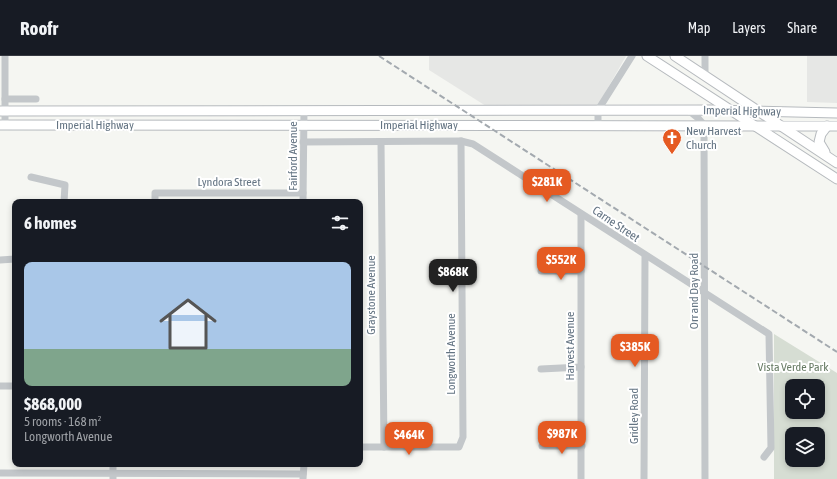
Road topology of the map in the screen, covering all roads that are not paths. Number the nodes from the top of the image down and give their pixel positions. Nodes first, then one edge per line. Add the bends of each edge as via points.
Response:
1 (5, 56) edge
2 (632, 56) edge
3 (647, 56) edge
4 (675, 56) edge
5 (705, 56) edge
6 (705, 75) junction
7 (5, 99) junction
8 (36, 99) dead end
9 (304, 110) junction
10 (598, 110) junction
11 (688, 110) junction
12 (730, 110) junction
13 (2, 111) edge
14 (758, 112) junction
15 (837, 113) edge
16 (2, 125) edge
17 (304, 125) junction
18 (598, 125) junction
19 (704, 125) junction
20 (753, 125) junction
21 (781, 126) junction
22 (827, 126) junction
23 (837, 126) edge
24 (461, 141) junction
25 (303, 142) junction
26 (381, 142) junction
27 (834, 160) edge
28 (32, 177) dead end
29 (837, 179) edge
30 (304, 193) junction
31 (64, 199) edge
32 (155, 199) edge
33 (304, 199) edge
34 (581, 214) junction
35 (645, 256) junction
36 (12, 259) edge
37 (0, 260) edge
38 (541, 271) dead end
39 (581, 271) junction
40 (706, 294) junction
41 (581, 367) junction
42 (541, 368) dead end
43 (0, 386) edge
44 (12, 386) edge
45 (542, 446) dead end
46 (582, 446) junction
47 (363, 447) edge
48 (384, 447) junction
49 (764, 457) dead end
50 (0, 473) edge
51 (113, 476) edge
52 (303, 476) edge
53 (581, 479) edge
54 (644, 479) edge
55 (705, 479) edge

1 - 7 street
2 - 10 street
3 - 12 main road
4 - 6 main road
5 - 6 street
6 - 14 main road
7 - 8 street
7 - 13 street
9 - 10 main road, Imperial Highway
9 - 13 main road, Imperial Highway
9 - 17 street, Fairford Avenue
10 - 11 main road, Imperial Highway
10 - 18 street
11 - 12 main road, Imperial Highway
11 - 19 street
12 - 14 main road, Imperial Highway
12 - 20 main road
13 - 16 street
14 - 15 main road, Imperial Highway
14 - 21 main road
16 - 17 main road, Imperial Highway
17 - 18 main road, Imperial Highway
17 - 25 street, Fairford Avenue
18 - 19 main road, Imperial Highway
19 - 20 main road, Imperial Highway
19 - 40 street, Orr and Day Road
20 - 21 main road, Imperial Highway
20 - 29 main road
21 - 22 main road, Imperial Highway
21 - 27 main road
22 - 23 main road, Imperial Highway
22 - 27 main road via 819,142
24 - 26 street, Carne Street
24 - 34 street, Carne Street via 473,144
24 - 48 street, Longworth Avenue via 463,437 459,447
25 - 26 street, Carne Street
25 - 30 street, Fairford Avenue
26 - 48 street, Graystone Avenue
28 - 31 street via 65,185
30 - 32 street, Lyndora Street via 155,193
30 - 33 street, Fairford Avenue
34 - 35 street, Carne Street
34 - 39 street, Harvest Avenue
35 - 40 street, Carne Street
35 - 54 street, Gridley Road
36 - 37 street
38 - 39 street
39 - 41 street, Harvest Avenue
40 - 49 street, Carne Street via 769,334 771,448
40 - 55 street, Orr and Day Road
41 - 42 street
41 - 46 street, Harvest Avenue
43 - 44 street
45 - 46 street
46 - 53 street, Harvest Avenue
47 - 48 street
50 - 51 street
51 - 52 street

